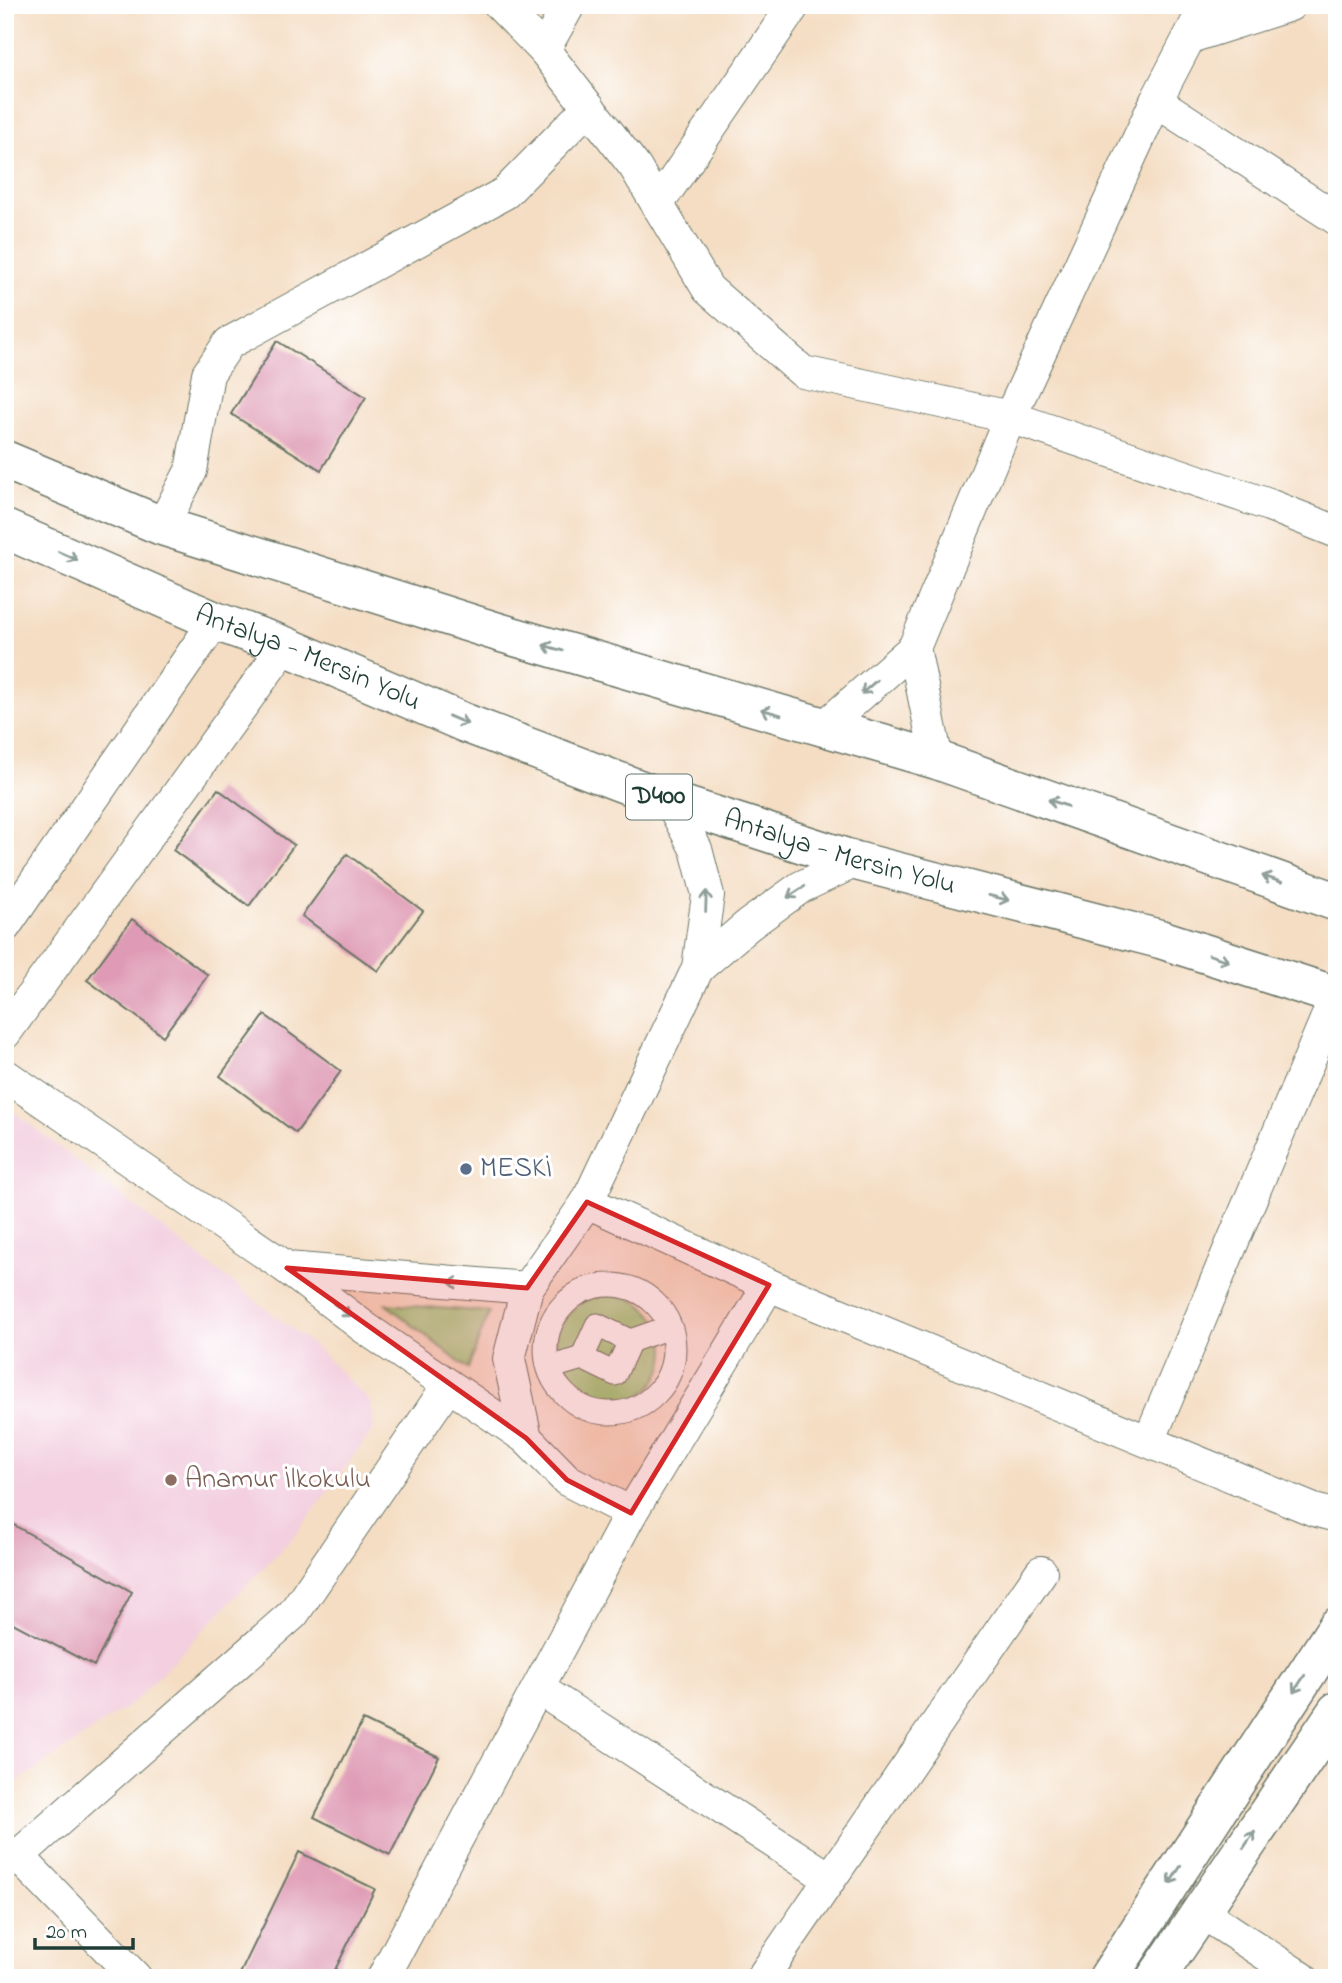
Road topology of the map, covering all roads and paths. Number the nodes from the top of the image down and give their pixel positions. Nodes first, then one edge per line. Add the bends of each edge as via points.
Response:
1 (500, 5) edge
2 (569, 5) edge
3 (794, 5) edge
4 (1206, 5) edge
5 (1290, 5) edge
6 (1190, 37) junction
7 (544, 50) junction
8 (1156, 101) junction
9 (589, 107) junction
10 (657, 205) junction
11 (1337, 219) edge
12 (1010, 417) junction
13 (5, 460) edge
14 (162, 526) junction
15 (5, 528) edge
16 (1337, 532) edge
17 (215, 621) junction
18 (285, 646) junction
19 (914, 648) junction
20 (824, 727) junction
21 (937, 760) junction
22 (670, 801) junction
23 (856, 861) junction
24 (1337, 902) edge
25 (5, 926) edge
26 (698, 968) junction
27 (1336, 996) edge
28 (5, 1033) edge
29 (5, 1075) edge
30 (587, 1202) junction
31 (288, 1268) junction
32 (769, 1285) junction
33 (527, 1288) junction
34 (586, 1290) junction
35 (597, 1325) junction
36 (670, 1328) junction
37 (630, 1341) junction
38 (582, 1358) junction
39 (549, 1368) junction
40 (615, 1374) junction
41 (448, 1387) junction
42 (631, 1410) junction
43 (526, 1438) junction
44 (1149, 1441) junction
45 (631, 1513) junction
46 (1329, 1518) edge
47 (1041, 1572) dead end
48 (1337, 1627) edge
49 (539, 1689) junction
50 (1337, 1712) edge
51 (829, 1878) junction
52 (1200, 1911) junction
53 (136, 1978) edge
54 (383, 1978) edge
55 (762, 1978) edge
56 (1108, 1978) edge
57 (1156, 1978) edge
58 (1302, 1978) edge

1 - 7 street
2 - 7 street
3 - 10 street
4 - 6 street
5 - 6 street
6 - 8 street
7 - 9 street
8 - 11 street
8 - 12 street
9 - 10 street via 635,167
9 - 14 street via 505,193 229,343 208,374 191,471
10 - 12 street via 708,289 803,372
12 - 16 street
12 - 19 street
13 - 14 main road
20 -> 14 main road via 498,632
15 -> 17 main road, Antalya - Mersin Yolu / D400
17 - 18 main road, Antalya - Mersin Yolu / D400
17 - 25 street
18 -> 22 main road, Antalya - Mersin Yolu / D400 via 465,723
18 - 28 street
19 -> 20 street
19 - 21 street
20 - 21 main road
24 -> 21 main road
22 - 23 main road, Antalya - Mersin Yolu / D400
26 -> 22 street via 708,895 696,849
23 -> 26 street via 801,887
23 -> 27 main road, Antalya - Mersin Yolu / D400 via 1160,939
26 - 30 street
27 - 44 street
29 - 31 street
30 - 32 street
30 - 33 street
33 -> 31 street
31 -> 41 street
32 - 44 street
32 - 45 street
33 - 43 street via 509,1359
34 - 35 street
34 - 36 street via 606,1285 645,1295 660,1309
34 - 39 street via 566,1303 552,1322 547,1337
35 - 37 street
35 - 38 street
36 - 37 street
36 - 42 street via 672,1368 649,1401
37 - 40 street
38 - 39 street
38 - 40 street
39 - 42 street via 558,1386 590,1410
40 - 42 street
41 - 43 street
41 - 53 street via 293,1614 18,1856
43 - 45 street via 567,1480
44 - 46 street
45 - 49 street
47 - 51 street via 900,1782
48 -> 56 main road
49 - 51 street
49 - 54 street
52 -> 50 main road
51 - 55 street
52 - 57 main road
52 - 58 street

